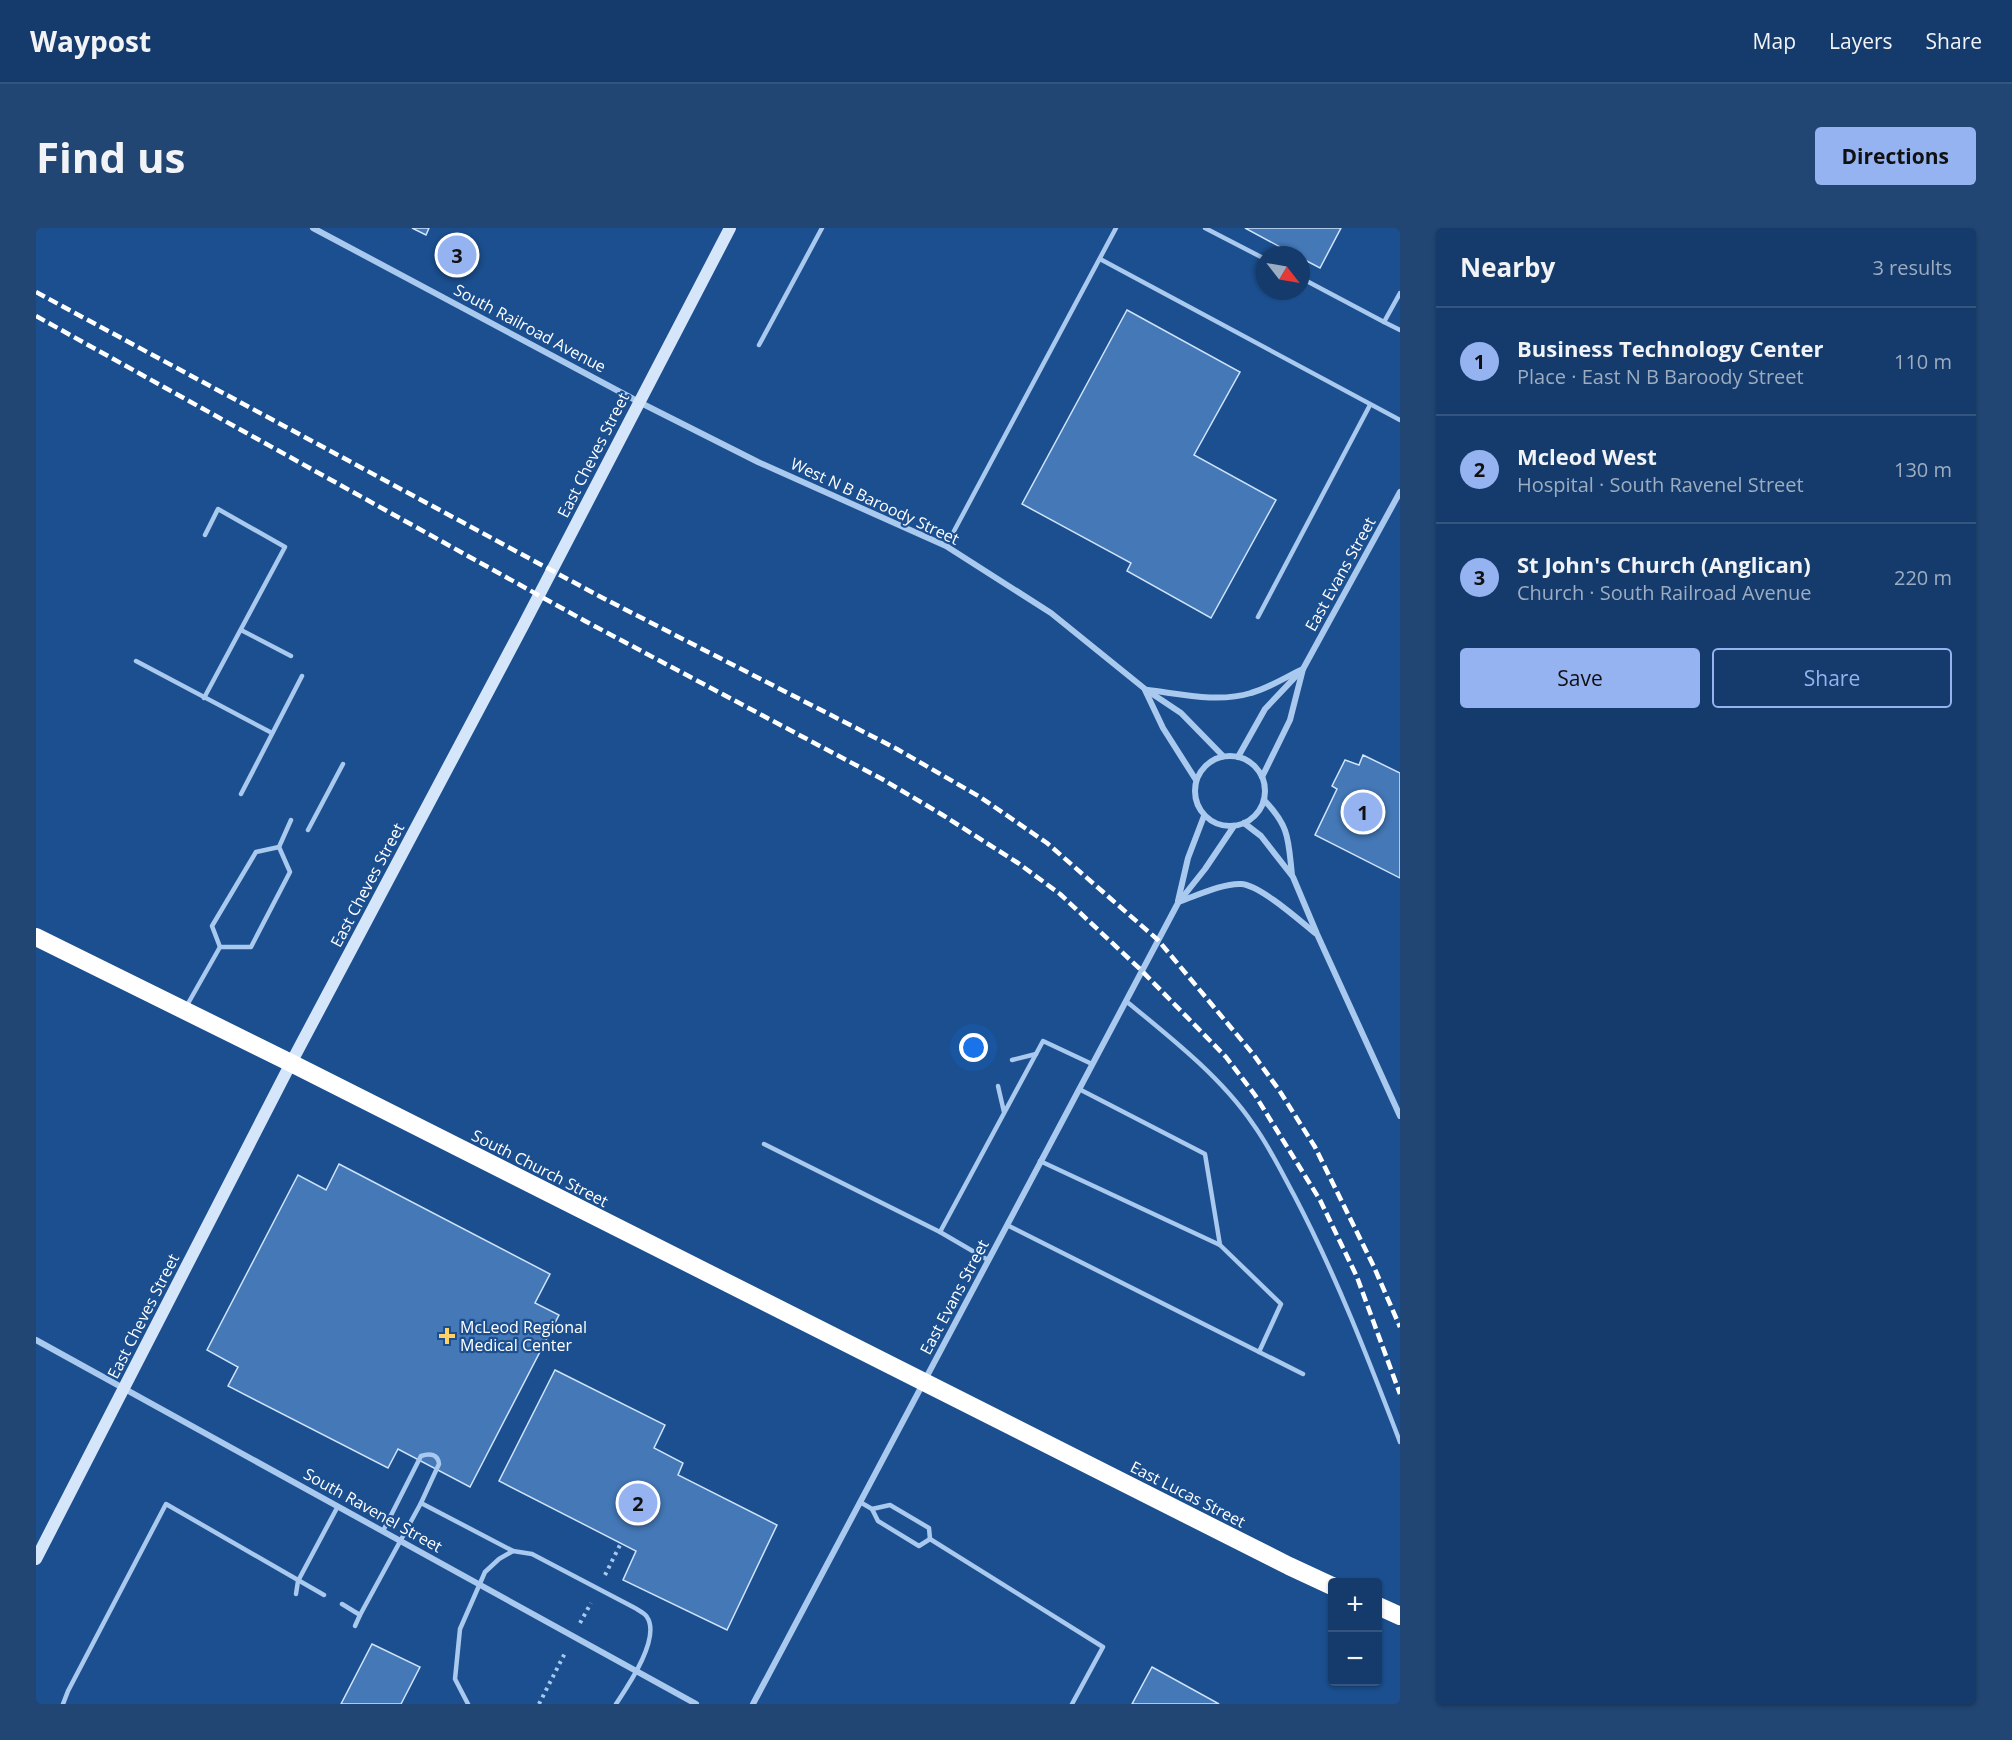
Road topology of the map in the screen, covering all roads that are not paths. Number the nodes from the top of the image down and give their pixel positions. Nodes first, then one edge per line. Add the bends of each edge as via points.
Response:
1 (314, 228) edge
2 (730, 228) edge
3 (822, 228) edge
4 (1116, 228) edge
5 (1205, 228) edge
6 (1256, 254) edge
7 (1100, 259) junction
8 (1310, 283) edge
9 (1400, 293) edge
10 (1384, 322) junction
11 (1400, 330) edge
12 (759, 345) dead end
13 (639, 402) junction
14 (1370, 405) junction
15 (1400, 420) edge
16 (1400, 492) edge
17 (205, 535) dead end
18 (946, 546) junction
19 (1258, 617) dead end
20 (241, 630) junction
21 (291, 656) dead end
22 (136, 661) dead end
23 (1303, 669) junction
24 (302, 676) dead end
25 (1145, 689) junction
26 (204, 698) junction
27 (272, 733) junction
28 (1223, 756) junction
29 (1238, 757) junction
30 (343, 764) dead end
31 (1262, 777) junction
32 (1196, 780) junction
33 (241, 794) dead end
34 (1264, 800) junction
35 (1204, 816) junction
36 (291, 820) dead end
37 (1244, 823) junction
38 (1234, 826) junction
39 (308, 830) dead end
40 (279, 847) junction
41 (1293, 877) junction
42 (1178, 903) junction
43 (1317, 934) junction
44 (36, 937) edge
45 (220, 947) junction
46 (1126, 1001) junction
47 (184, 1012) junction
48 (1036, 1054) junction
49 (1012, 1060) dead end
50 (291, 1064) junction
51 (1092, 1064) junction
52 (998, 1086) dead end
53 (1079, 1089) junction
54 (1004, 1113) junction
55 (1400, 1116) edge
56 (764, 1144) dead end
57 (1040, 1161) junction
58 (1007, 1225) junction
59 (940, 1232) junction
60 (1220, 1245) junction
61 (988, 1260) junction
62 (36, 1340) edge
63 (1259, 1352) junction
64 (1303, 1374) dead end
65 (124, 1388) junction
66 (1026, 1435) joint
67 (1400, 1442) edge
68 (860, 1502) junction
69 (421, 1503) junction
70 (338, 1506) junction
71 (872, 1509) junction
72 (383, 1531) junction
73 (930, 1539) junction
74 (401, 1541) junction
75 (513, 1551) junction
76 (36, 1559) edge
77 (298, 1581) junction
78 (479, 1584) junction
79 (1328, 1584) edge
80 (296, 1594) dead end
81 (324, 1594) dead end
82 (342, 1604) dead end
83 (1382, 1608) edge
84 (360, 1614) junction
85 (1400, 1616) edge
86 (354, 1626) dead end
87 (636, 1671) junction
88 (63, 1704) edge
89 (468, 1704) edge
90 (616, 1704) edge
91 (696, 1704) edge
92 (753, 1704) edge
93 (1072, 1704) edge

1 - 13 street, South Railroad Avenue
2 - 13 main road, East Cheves Street
3 - 12 lane
4 - 7 lane
5 - 6 lane
7 - 14 lane
7 - 18 lane
8 - 10 lane
9 - 10 lane
10 - 11 lane
13 - 18 street, West N B Baroody Street via 758,462
13 - 50 main road, East Cheves Street
14 - 15 lane
14 - 19 lane
16 - 23 street, East Evans Street
17 - 20 lane via 218,509 285,546
18 - 25 street, West N B Baroody Street via 1051,613
20 - 21 lane
20 - 26 lane
22 - 26 lane
23 - 25 street via 1251,693 1226,697
23 - 29 street, East Evans Street via 1265,709
23 - 31 street, East Evans Street via 1290,720
24 - 27 lane
25 - 28 street, West N B Baroody Street via 1181,713
25 - 32 street, West N B Baroody Street via 1163,728
26 - 27 lane
27 - 33 lane
28 - 29 street
28 - 32 street via 1206,764
29 - 31 street via 1252,764
30 - 39 lane
31 - 34 street
32 - 35 street via 1195,799
34 - 37 street
34 - 41 street via 1279,815 1288,833
35 - 38 street
35 - 42 street, East Evans Street via 1188,858
36 - 40 lane
37 - 38 street
37 - 41 street via 1261,836
38 - 42 street, East Evans Street
40 - 45 lane via 256,852 212,926
40 - 45 lane via 290,872 251,947
41 - 43 street
42 - 43 street via 1227,886 1252,886
42 - 46 street, East Evans Street
43 - 55 street
44 - 47 highway, South Church Street
45 - 47 lane
46 - 51 street, East Evans Street
46 - 67 lane via 1231,1095 1254,1124 1306,1217 1346,1301
47 - 50 highway, South Church Street
48 - 49 lane
48 - 51 lane via 1043,1041
48 - 54 lane
50 - 65 main road, East Cheves Street
50 - 66 highway, South Church Street
51 - 53 street, East Evans Street
52 - 54 lane
53 - 57 street, East Evans Street
53 - 60 lane via 1205,1154
54 - 59 lane
56 - 59 lane
57 - 58 street, East Evans Street
57 - 60 lane
58 - 61 street, East Evans Street
58 - 63 lane
59 - 61 lane
60 - 63 lane via 1281,1304
61 - 68 street, East Evans Street
62 - 65 street, South Ravenel Street
63 - 64 lane
65 - 70 street, South Ravenel Street
65 - 76 main road, East Cheves Street
66 - 79 highway, East Lucas Street
68 - 71 lane
68 - 92 street, East Evans Street
69 - 72 lane via 440,1464 434,1455 421,1456
69 - 74 lane
69 - 75 lane
70 - 72 street, South Ravenel Street
70 - 77 lane
71 - 73 lane via 878,1521 919,1545
71 - 73 lane via 890,1505 929,1528
72 - 74 street, South Ravenel Street
73 - 93 lane via 1103,1647
74 - 78 street, South Ravenel Street
74 - 84 lane
75 - 78 lane via 485,1572
75 - 87 lane via 532,1554 647,1617 651,1631
77 - 80 lane
77 - 81 lane
77 - 88 lane via 166,1504
78 - 87 street, South Ravenel Street
78 - 89 lane via 460,1629 456,1655 455,1679
82 - 84 lane
83 - 85 highway
84 - 86 lane
87 - 90 lane
87 - 91 street, South Ravenel Street

